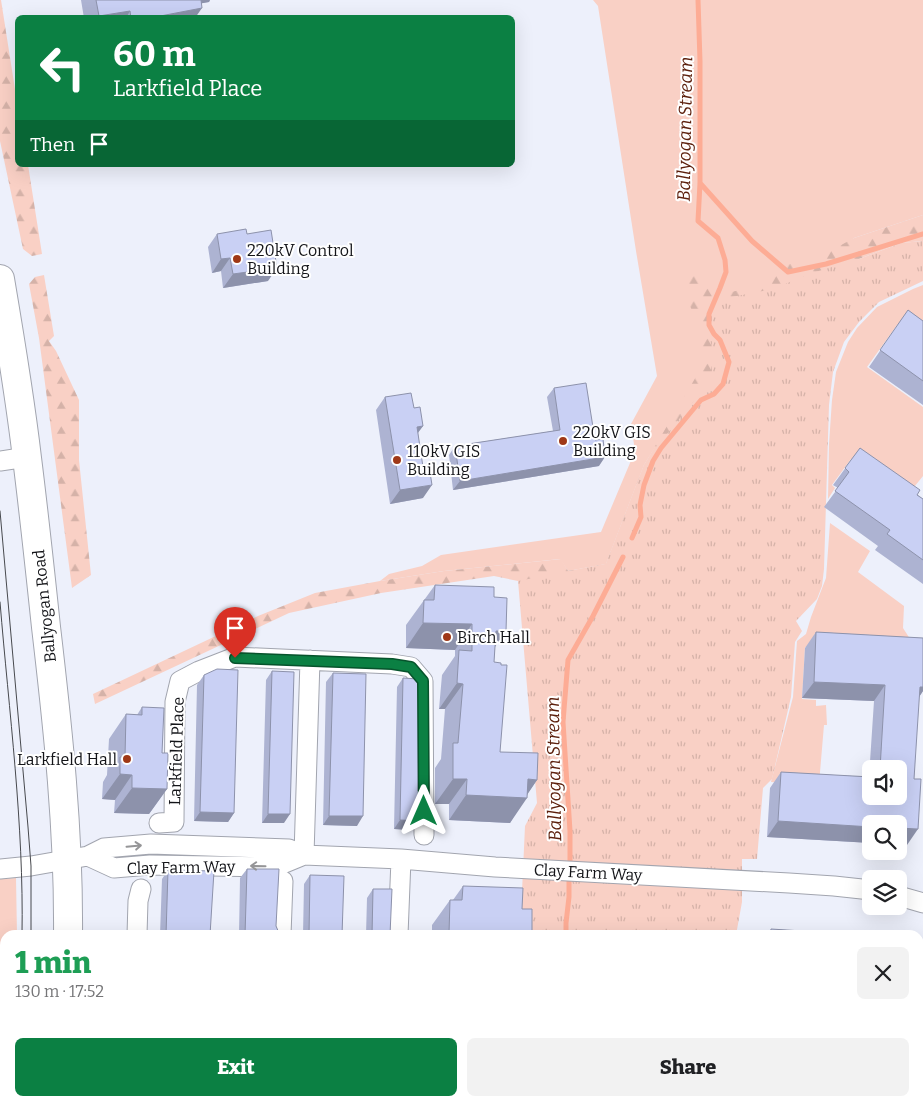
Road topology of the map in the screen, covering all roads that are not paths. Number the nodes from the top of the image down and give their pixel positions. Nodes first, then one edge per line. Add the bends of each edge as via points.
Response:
1 (0, 279) edge
2 (27, 456) junction
3 (0, 461) edge
4 (310, 660) junction
5 (159, 823) dead end
6 (424, 835) dead end
7 (304, 855) junction
8 (77, 858) junction
9 (401, 859) junction
10 (0, 869) edge
11 (283, 881) dead end
12 (142, 889) dead end
13 (862, 889) edge
14 (907, 898) edge
15 (923, 902) edge
16 (69, 930) edge
17 (137, 930) edge
18 (281, 930) edge
19 (398, 930) edge

1 - 2 street, Ballyogan Road
2 - 3 street
2 - 8 street, Ballyogan Road via 54,694
4 - 5 street, Larkfield Place via 235,658 199,670 180,681 175,702 174,822
4 - 6 street, Larkfield Place via 411,667 423,681
4 - 7 street
7 - 8 street, Clay Farm Way via 289,849 151,844 104,848
7 - 9 street, Clay Farm Way
8 - 10 street, Clay Farm Way
8 - 16 street, Ballyogan Road
9 - 13 street, Clay Farm Way
9 - 19 street
11 - 18 street
12 - 17 street via 138,901
14 - 15 street

